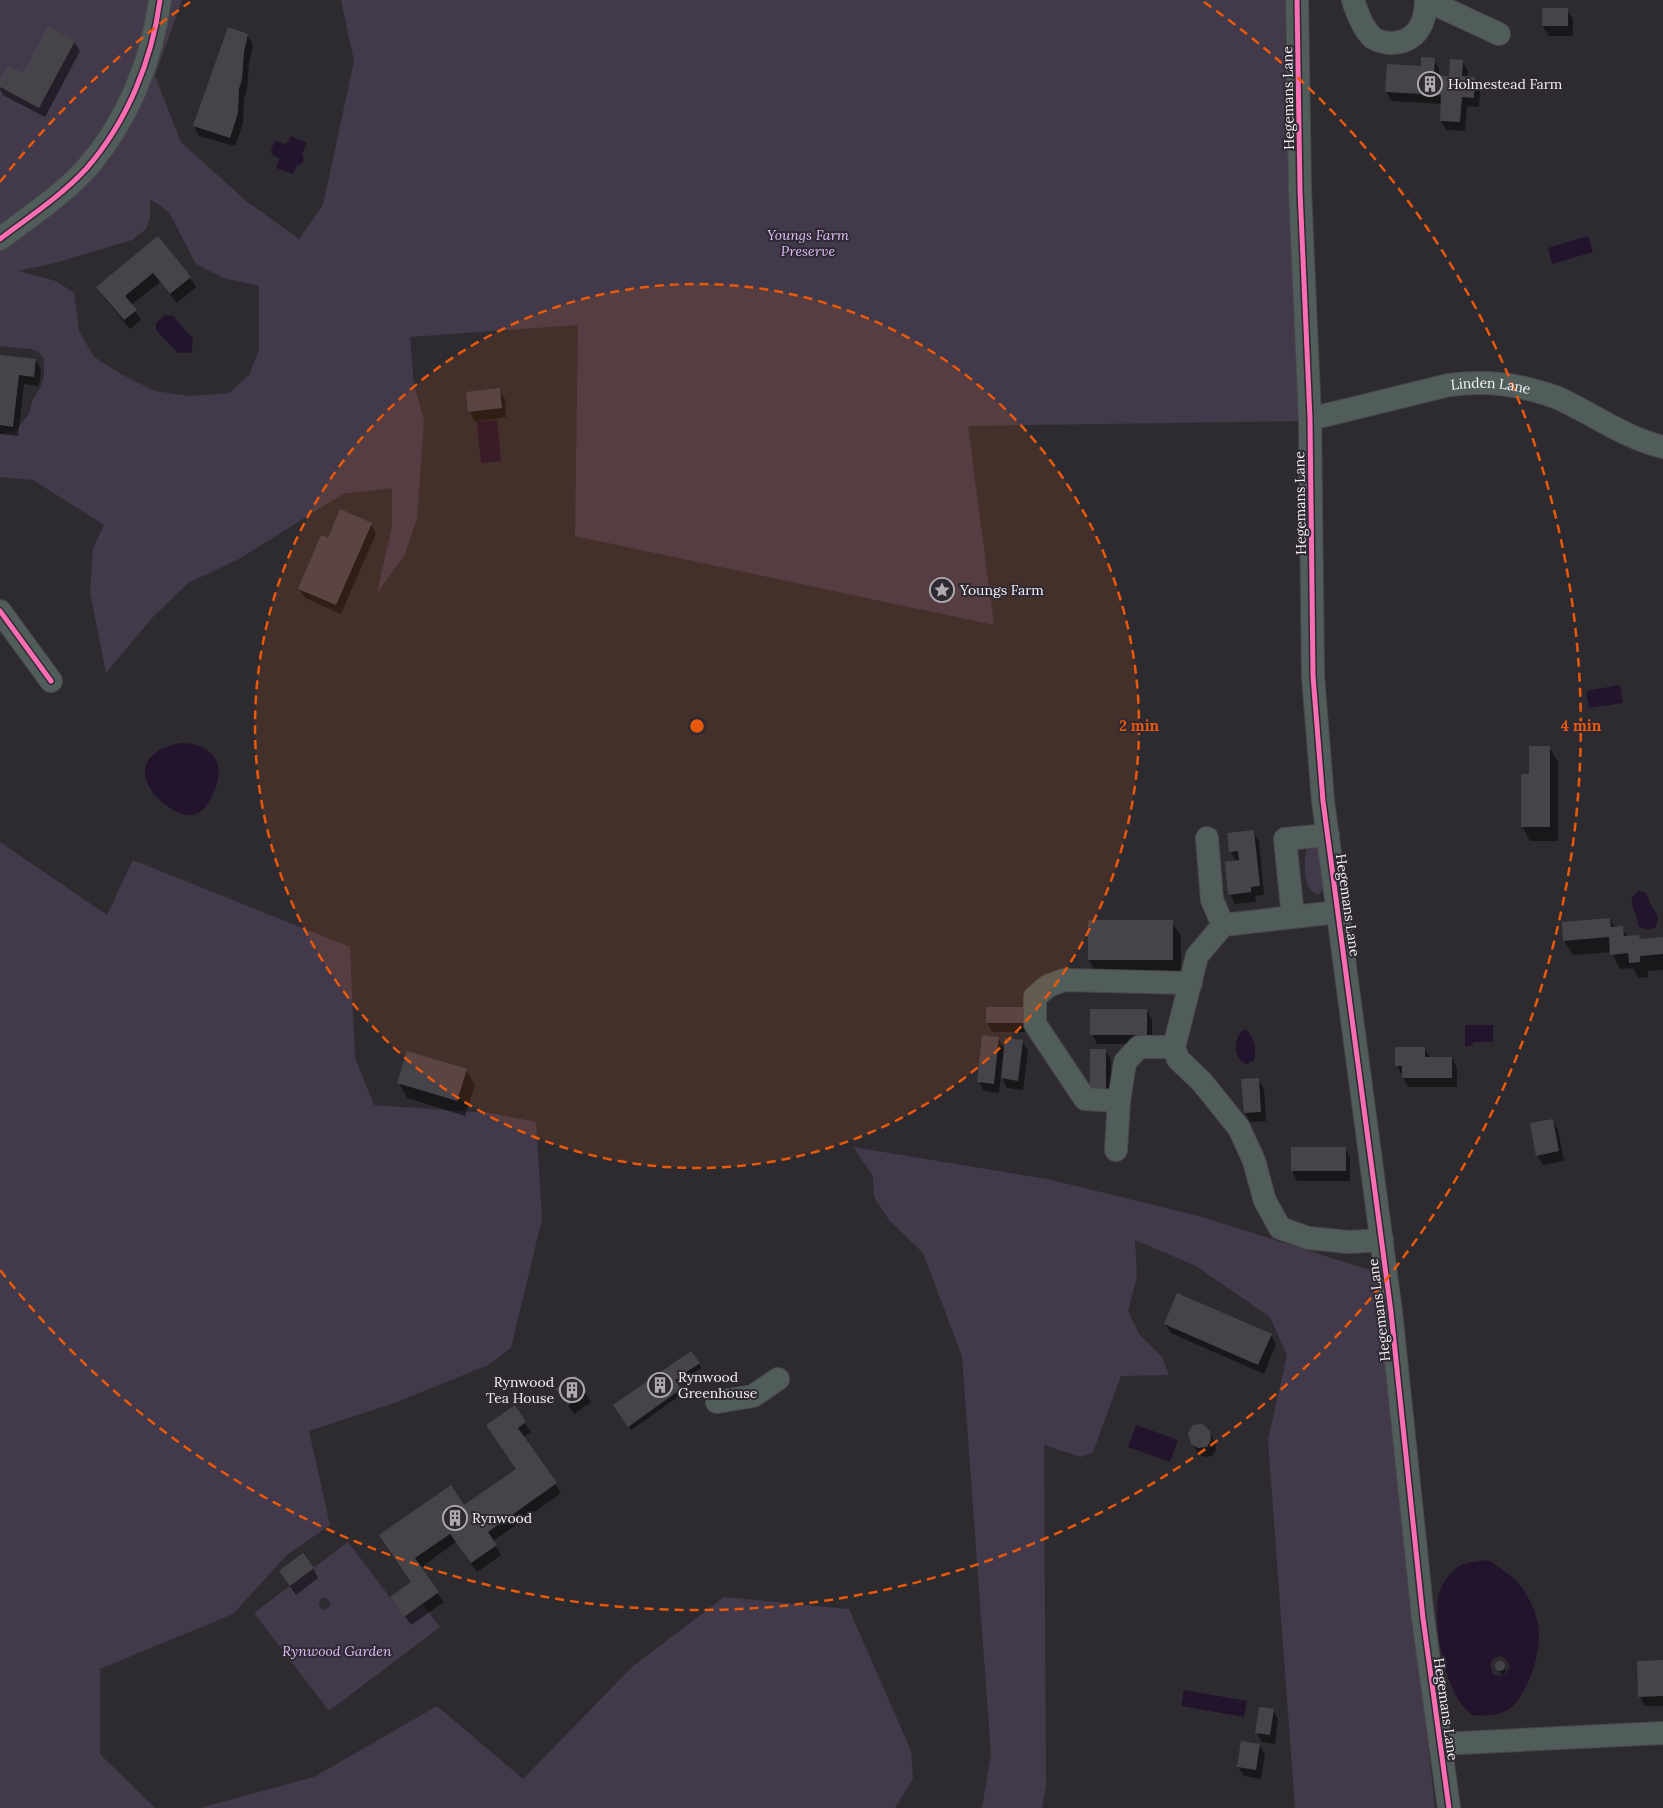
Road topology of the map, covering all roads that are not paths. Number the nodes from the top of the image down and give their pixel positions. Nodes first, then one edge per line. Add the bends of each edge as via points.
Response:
1 (160, 0) edge
2 (1297, 0) edge
3 (1354, 0) edge
4 (1426, 0) edge
5 (1499, 34) dead end
6 (0, 238) edge
7 (1310, 419) junction
8 (1663, 447) edge
9 (0, 611) edge
10 (51, 681) dead end
11 (1328, 835) junction
12 (1207, 838) dead end
13 (1338, 912) junction
14 (1293, 917) junction
15 (1223, 925) junction
16 (1191, 983) junction
17 (1174, 1048) junction
18 (1119, 1101) junction
19 (1116, 1150) dead end
20 (1382, 1240) junction
21 (778, 1379) dead end
22 (717, 1402) dead end
23 (1663, 1733) edge
24 (1440, 1744) junction
25 (1449, 1808) edge

1 - 6 street via 149,53 130,104 98,153 85,170 50,202
2 - 7 street, Hegemans Lane via 1300,191
3 - 4 street via 1365,26 1374,38 1386,43 1401,43 1420,28 1426,14
4 - 5 street
7 - 8 street, Linden Lane via 1448,385 1496,382 1556,397 1630,436
7 - 11 street, Hegemans Lane via 1313,676
9 - 10 street
11 - 13 street, Hegemans Lane
11 - 14 street via 1285,839
12 - 15 street via 1212,900
13 - 14 street
13 - 20 street, Hegemans Lane
14 - 15 street
15 - 16 street via 1197,956
16 - 17 street
16 - 18 street via 1064,980 1048,986 1035,997 1035,1024 1085,1099
17 - 18 street via 1139,1047 1125,1062
17 - 20 street via 1178,1059 1239,1128 1254,1161 1265,1201 1280,1228 1308,1238 1349,1242
18 - 19 street
20 - 24 street, Hegemans Lane
21 - 22 street via 753,1396
23 - 24 street
24 - 25 street, Hegemans Lane

